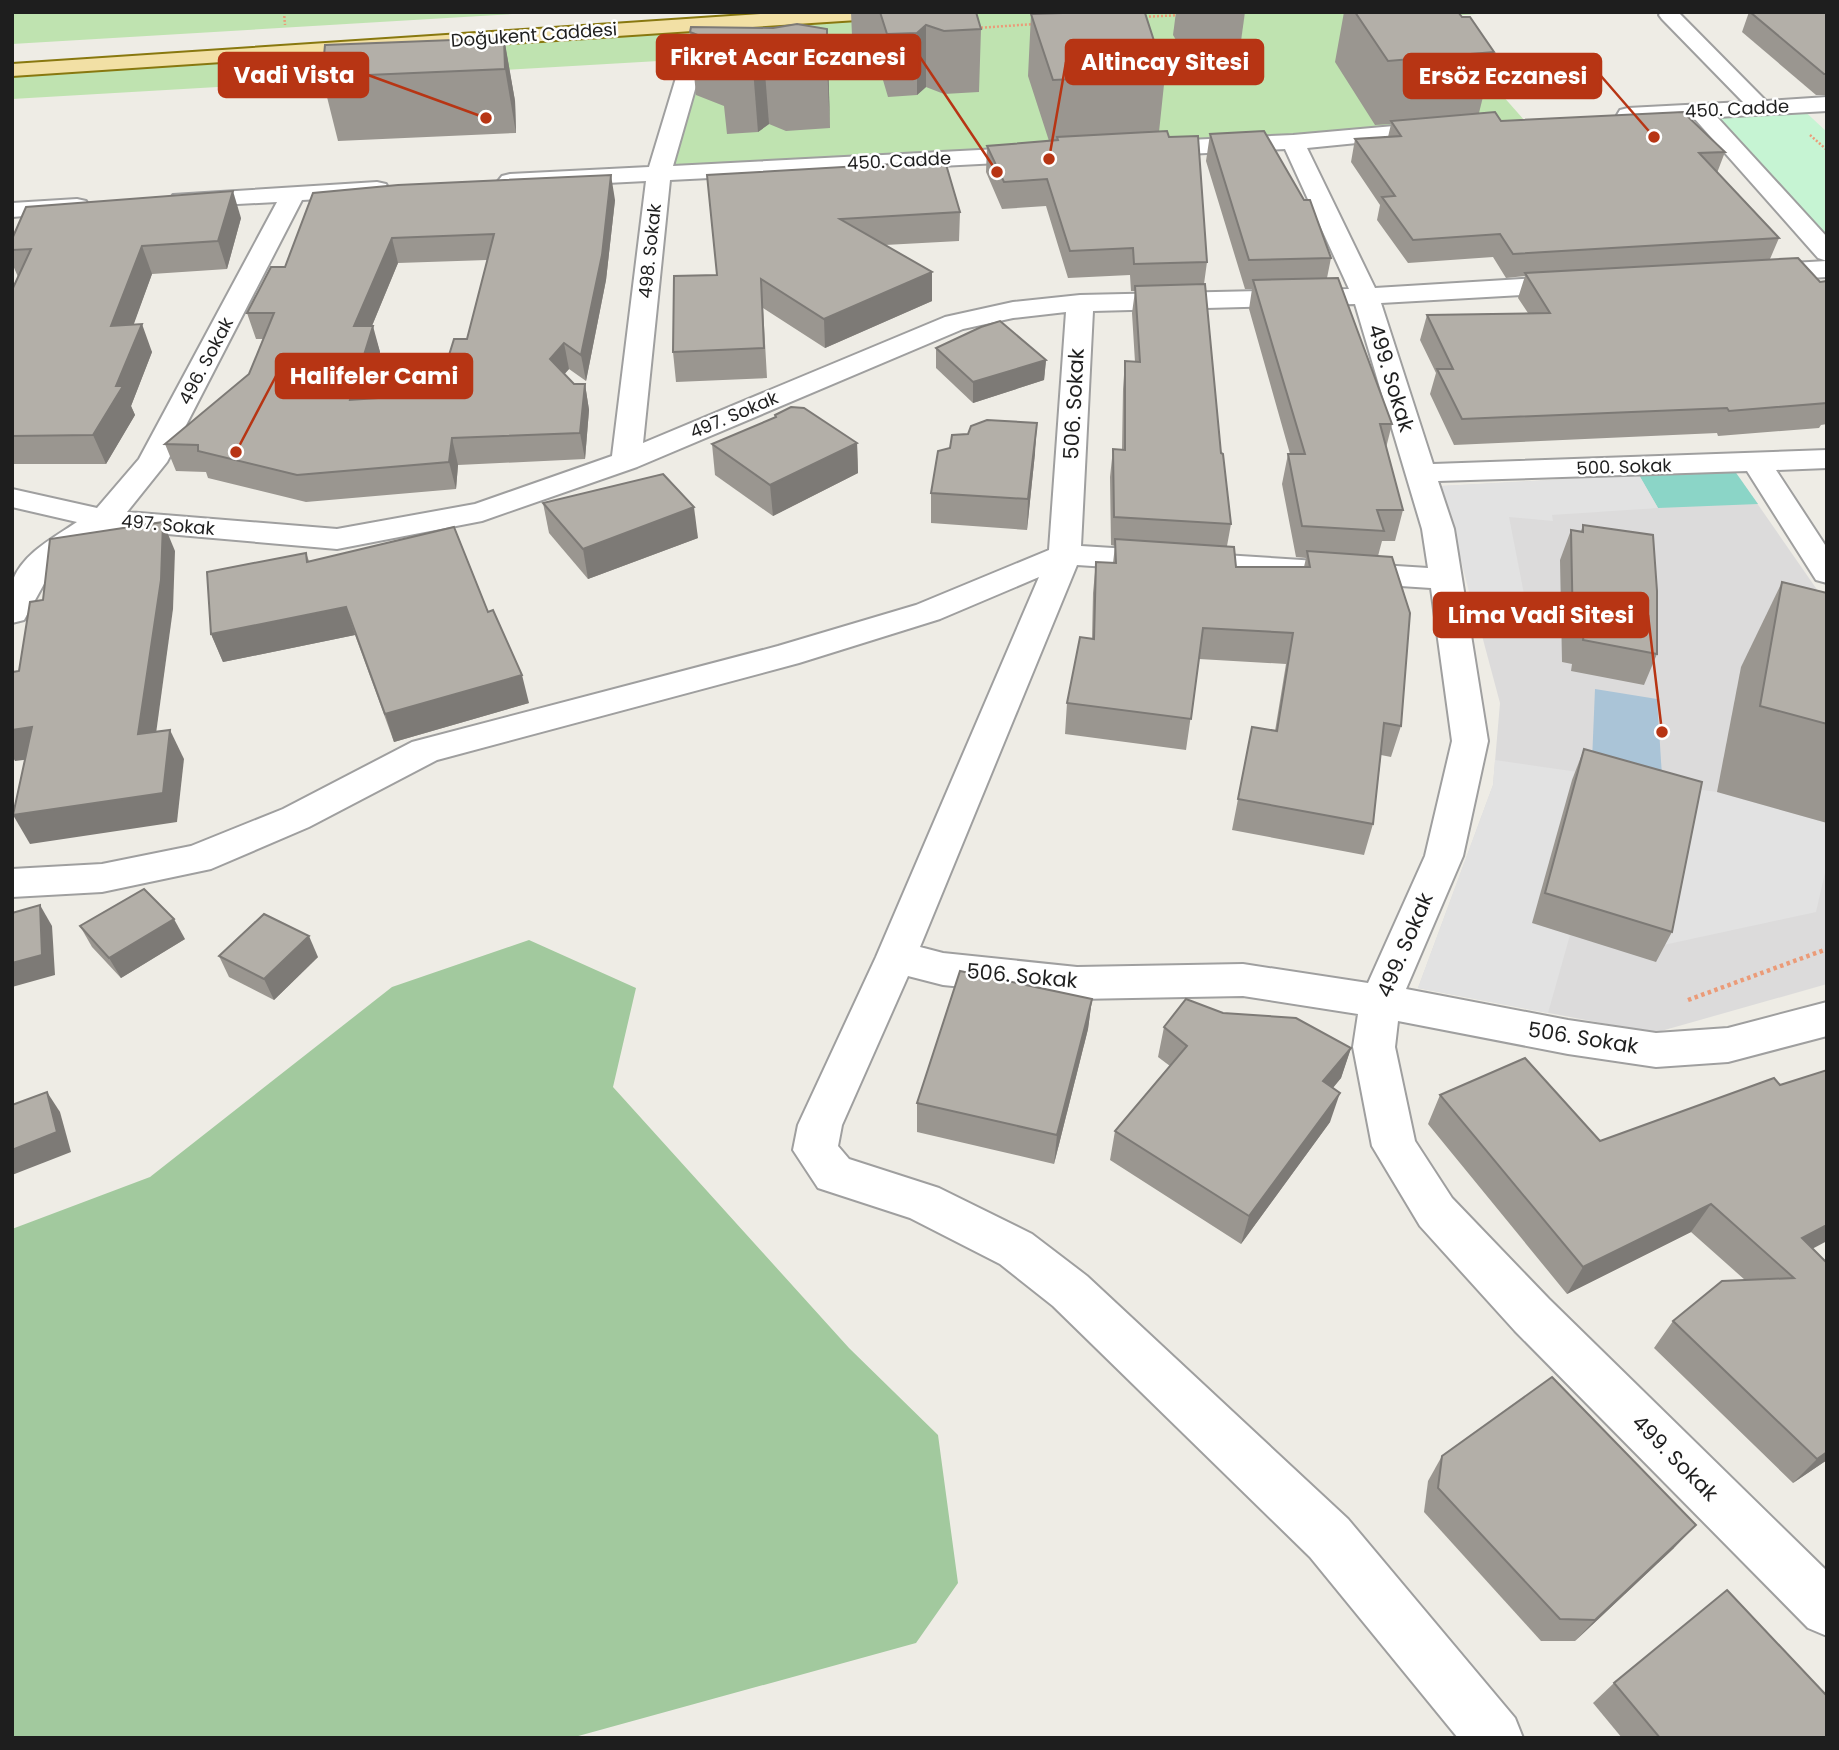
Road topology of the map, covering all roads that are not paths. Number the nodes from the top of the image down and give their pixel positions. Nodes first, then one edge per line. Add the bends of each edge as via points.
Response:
1 (888, 12) edge
2 (1669, 15) dead end
3 (694, 46) dead end
4 (12, 70) edge
5 (1827, 104) edge
6 (1760, 107) junction
7 (1700, 111) junction
8 (1606, 116) edge
9 (1457, 128) edge
10 (1293, 142) junction
11 (1127, 150) edge
12 (1059, 153) edge
13 (659, 172) junction
14 (483, 182) edge
15 (402, 187) edge
16 (294, 193) junction
17 (160, 201) edge
18 (106, 205) edge
19 (12, 210) edge
20 (1827, 253) edge
21 (1827, 269) edge
22 (1729, 274) edge
23 (1603, 282) edge
24 (1366, 296) junction
25 (1080, 303) junction
26 (1827, 459) edge
27 (626, 461) junction
28 (1756, 462) junction
29 (1421, 473) junction
30 (12, 498) edge
31 (104, 519) junction
32 (1065, 555) junction
33 (1827, 573) edge
34 (1446, 579) junction
35 (12, 613) edge
36 (12, 883) edge
37 (897, 957) junction
38 (1380, 1001) junction
39 (1827, 1019) edge
40 (1827, 1609) edge
41 (1495, 1738) edge

1 - 4 main road, Doğukent Caddesi
2 - 6 street
3 - 13 street, 498. Sokak
5 - 6 street, 450. Cadde
6 - 7 street, 450. Cadde
7 - 8 street, 450. Cadde
7 - 20 street
9 - 10 street
10 - 11 street
10 - 24 street, 499. Sokak
12 - 13 street, 450. Cadde
13 - 14 street, 450. Cadde
13 - 27 street, 498. Sokak
15 - 16 street
16 - 17 street
16 - 31 street, 496. Sokak via 152,462
18 - 19 street
21 - 22 street
23 - 24 street, 497. Sokak
24 - 25 street, 497. Sokak
24 - 29 street, 499. Sokak
25 - 27 street, 497. Sokak via 1013,310 955,323
25 - 32 street, 506. Sokak
26 - 28 street, 500. Sokak
27 - 31 street, 497. Sokak via 482,512 337,538
28 - 29 street, 500. Sokak
28 - 33 street
29 - 34 street, 499. Sokak via 1438,529
30 - 31 street, 497. Sokak
31 - 35 street, 496. Sokak via 37,567
32 - 34 street
32 - 36 street via 928,612 786,655 425,751 296,818 198,859 102,878
32 - 37 street, 506. Sokak
34 - 38 street, 499. Sokak via 1470,741 1444,856
37 - 38 street, 506. Sokak via 943,969 1077,983 1243,980
37 - 41 street via 820,1125 815,1150 834,1174 923,1202 1016,1248 1070,1291 1329,1538
38 - 39 street, 506. Sokak via 1656,1050 1728,1045
38 - 40 street, 499. Sokak via 1374,1047 1394,1146 1436,1212 1532,1315

